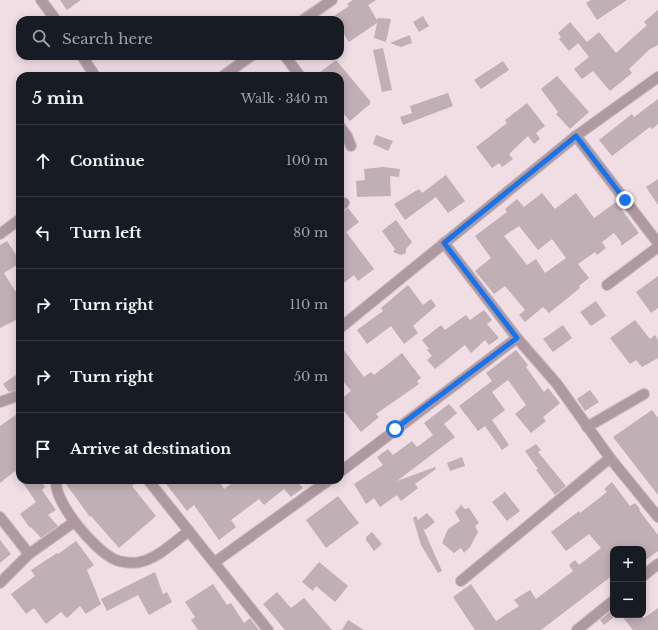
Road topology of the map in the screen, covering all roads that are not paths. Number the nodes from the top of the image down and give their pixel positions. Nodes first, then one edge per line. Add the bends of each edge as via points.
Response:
1 (40, 0) edge
2 (332, 0) edge
3 (53, 16) edge
4 (309, 16) edge
5 (85, 60) edge
6 (246, 60) edge
7 (288, 60) edge
8 (92, 72) edge
9 (229, 72) edge
10 (297, 72) edge
11 (658, 77) edge
12 (344, 132) edge
13 (576, 136) junction
14 (351, 146) dead end
15 (16, 222) edge
16 (0, 234) edge
17 (444, 243) junction
18 (658, 243) edge
19 (658, 247) edge
20 (607, 284) dead end
21 (344, 325) edge
22 (517, 338) junction
23 (644, 394) dead end
24 (16, 396) edge
25 (0, 402) edge
26 (587, 427) junction
27 (610, 458) junction
28 (344, 469) edge
29 (56, 484) edge
30 (151, 484) edge
31 (323, 484) edge
32 (0, 517) edge
33 (658, 517) edge
34 (74, 522) junction
35 (189, 531) junction
36 (29, 554) junction
37 (215, 562) junction
38 (658, 564) edge
39 (646, 574) edge
40 (461, 581) dead end
41 (0, 583) edge
42 (610, 603) edge
43 (268, 630) edge
44 (577, 630) edge

1 - 3 street
2 - 4 street
5 - 8 street
6 - 9 street
7 - 10 street
11 - 13 street
12 - 14 street
13 - 17 street
13 - 18 street
15 - 16 street
17 - 21 street
17 - 22 street
19 - 20 street
22 - 26 street via 557,384
22 - 28 street
23 - 26 street
24 - 25 street
26 - 27 street
27 - 33 street
27 - 40 street
29 - 34 street via 55,488
30 - 35 street
31 - 37 street
32 - 36 street
34 - 35 street via 101,550 117,560 139,563 150,559
34 - 36 street
35 - 37 street
36 - 41 street
37 - 43 street
38 - 39 street
42 - 44 street

